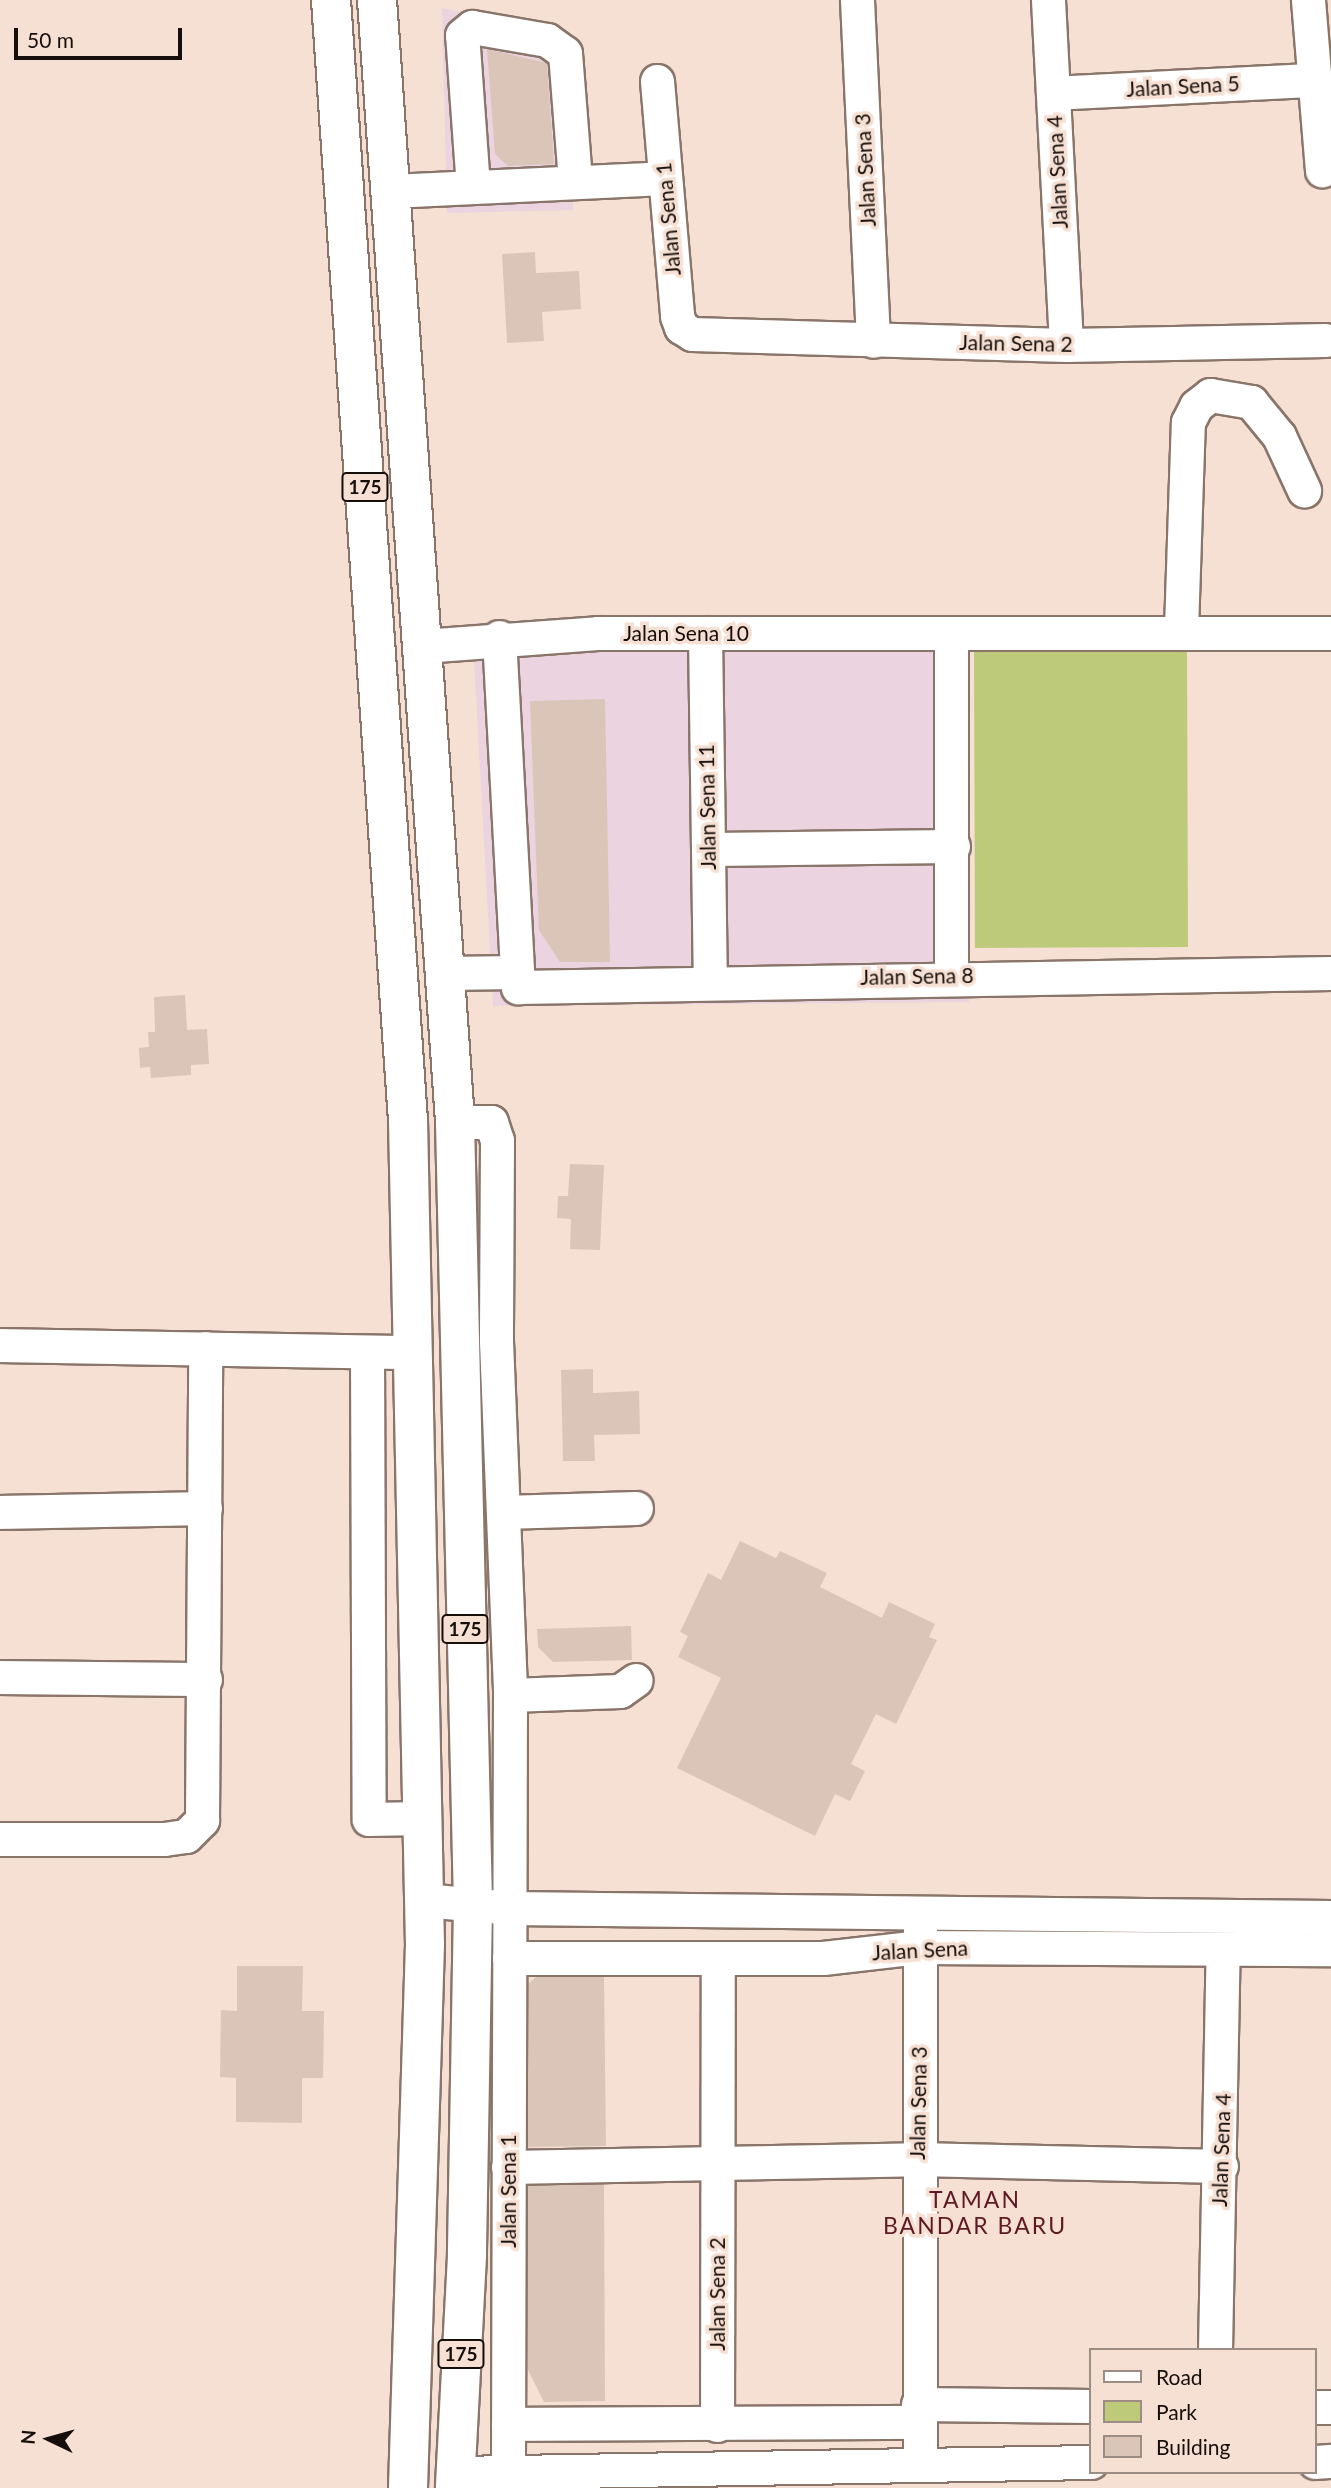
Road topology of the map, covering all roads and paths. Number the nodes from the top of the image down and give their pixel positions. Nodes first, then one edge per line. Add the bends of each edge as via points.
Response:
1 (331, 0) edge
2 (377, 0) edge
3 (857, 0) edge
4 (1048, 0) edge
5 (1308, 0) edge
6 (1312, 80) junction
7 (657, 81) dead end
8 (1053, 93) junction
9 (1322, 170) dead end
10 (664, 178) junction
11 (575, 181) junction
12 (473, 187) junction
13 (391, 191) junction
14 (707, 337) joint
15 (1325, 340) dead end
16 (873, 341) junction
17 (1066, 345) junction
18 (1304, 490) dead end
19 (1181, 629) junction
20 (705, 633) junction
21 (951, 633) junction
22 (1331, 633) edge
23 (499, 637) junction
24 (422, 646) junction
25 (953, 846) junction
26 (708, 849) junction
27 (515, 972) junction
28 (444, 973) junction
29 (1331, 973) edge
30 (951, 975) junction
31 (710, 980) junction
32 (455, 1122) junction
33 (0, 1345) edge
34 (205, 1348) junction
35 (367, 1352) junction
36 (412, 1352) junction
37 (498, 1376) junction
38 (458, 1379) junction
39 (503, 1476) junction
40 (461, 1478) junction
41 (205, 1508) junction
42 (636, 1508) dead end
43 (0, 1512) edge
44 (503, 1512) junction
45 (369, 1609) junction
46 (418, 1611) junction
47 (0, 1677) edge
48 (205, 1679) junction
49 (636, 1679) dead end
50 (510, 1695) junction
51 (422, 1818) junction
52 (0, 1839) edge
53 (424, 1900) junction
54 (472, 1906) junction
55 (510, 1908) junction
56 (920, 1911) junction
57 (1331, 1917) edge
58 (920, 1947) junction
59 (1223, 1949) junction
60 (1331, 1949) edge
61 (509, 1958) junction
62 (718, 1959) junction
63 (917, 2159) junction
64 (718, 2162) junction
65 (1221, 2166) junction
66 (508, 2167) junction
67 (1214, 2348) edge
68 (1090, 2406) edge
69 (918, 2413) junction
70 (508, 2424) junction
71 (717, 2425) junction
72 (920, 2462) junction
73 (1090, 2462) edge
74 (508, 2473) junction
75 (455, 2481) edge
76 (541, 2481) edge
77 (408, 2488) edge

1 - 36 highway, 175 via 408,1120
2 - 13 highway, 175
3 - 16 street, Jalan Sena 3
4 - 8 street, Jalan Sena 4
5 - 6 street
6 - 8 street, Jalan Sena 5
6 - 9 street
7 - 10 street, Jalan Sena 1
8 - 17 street, Jalan Sena 4
10 - 11 street
10 - 14 street, Jalan Sena 1 via 677,316 681,327
11 - 12 street
11 - 12 street via 565,53 547,40 472,27 462,35
12 - 13 street
13 - 24 highway, 175
14 - 16 street, Jalan Sena 2
15 - 17 street, Jalan Sena 2
16 - 17 street, Jalan Sena 2
18 - 19 street via 1279,436 1251,402 1210,395 1196,407 1188,422
19 - 21 street, Jalan Sena 10
19 - 22 street, Jalan Sena 10
20 - 21 street, Jalan Sena 10
20 - 23 street, Jalan Sena 10
20 - 26 street, Jalan Sena 11
21 - 25 street
23 - 24 street, Jalan Sena 10
23 - 27 street
24 - 28 highway, 175
25 - 26 street
25 - 30 street
26 - 31 street, Jalan Sena 11
27 - 28 street
27 - 31 street, Jalan Sena 8 via 515,982 523,988
28 - 32 highway, 175
29 - 30 street, Jalan Sena 8
30 - 31 street, Jalan Sena 8
32 - 37 street, Jalan Sena 1 via 484,1121 495,1130
32 - 38 highway, 175
33 - 34 street
34 - 35 street
34 - 41 street
35 - 36 street
35 - 45 street
36 - 46 highway, 175
37 - 38 street
37 - 39 street, Jalan Sena 1
38 - 40 highway, 175
39 - 40 street
39 - 44 street, Jalan Sena 1
40 - 54 highway, 175
41 - 43 street
41 - 48 street
42 - 44 street
44 - 50 street, Jalan Sena 1
45 - 46 street
45 - 51 street via 369,1819
46 - 51 highway, 175
47 - 48 street
48 - 52 street via 205,1809 195,1830 164,1839
49 - 50 street via 620,1691
50 - 55 street, Jalan Sena 1
51 - 53 highway, 175
53 - 54 street
53 - 77 highway, 175
54 - 55 street
54 - 75 highway, 175 via 467,2256
55 - 56 street
55 - 61 street, Jalan Sena 1
56 - 57 street
56 - 58 street, Jalan Sena 3
58 - 59 street, Jalan Sena
58 - 62 street, Jalan Sena via 823,1958
58 - 63 street, Jalan Sena 3
59 - 60 street, Jalan Sena
59 - 65 street, Jalan Sena 4
61 - 62 street, Jalan Sena
61 - 66 street, Jalan Sena 1
62 - 64 street, Jalan Sena 2
63 - 64 street
63 - 65 street
63 - 69 street, Jalan Sena 3
64 - 66 street
64 - 71 street, Jalan Sena 2
65 - 67 street, Jalan Sena 4
66 - 70 street, Jalan Sena 1
68 - 69 street
69 - 71 street
69 - 72 street, Jalan Sena 3
70 - 71 street
70 - 74 street, Jalan Sena 1
72 - 73 street
72 - 76 street
74 - 75 street
74 - 76 street

